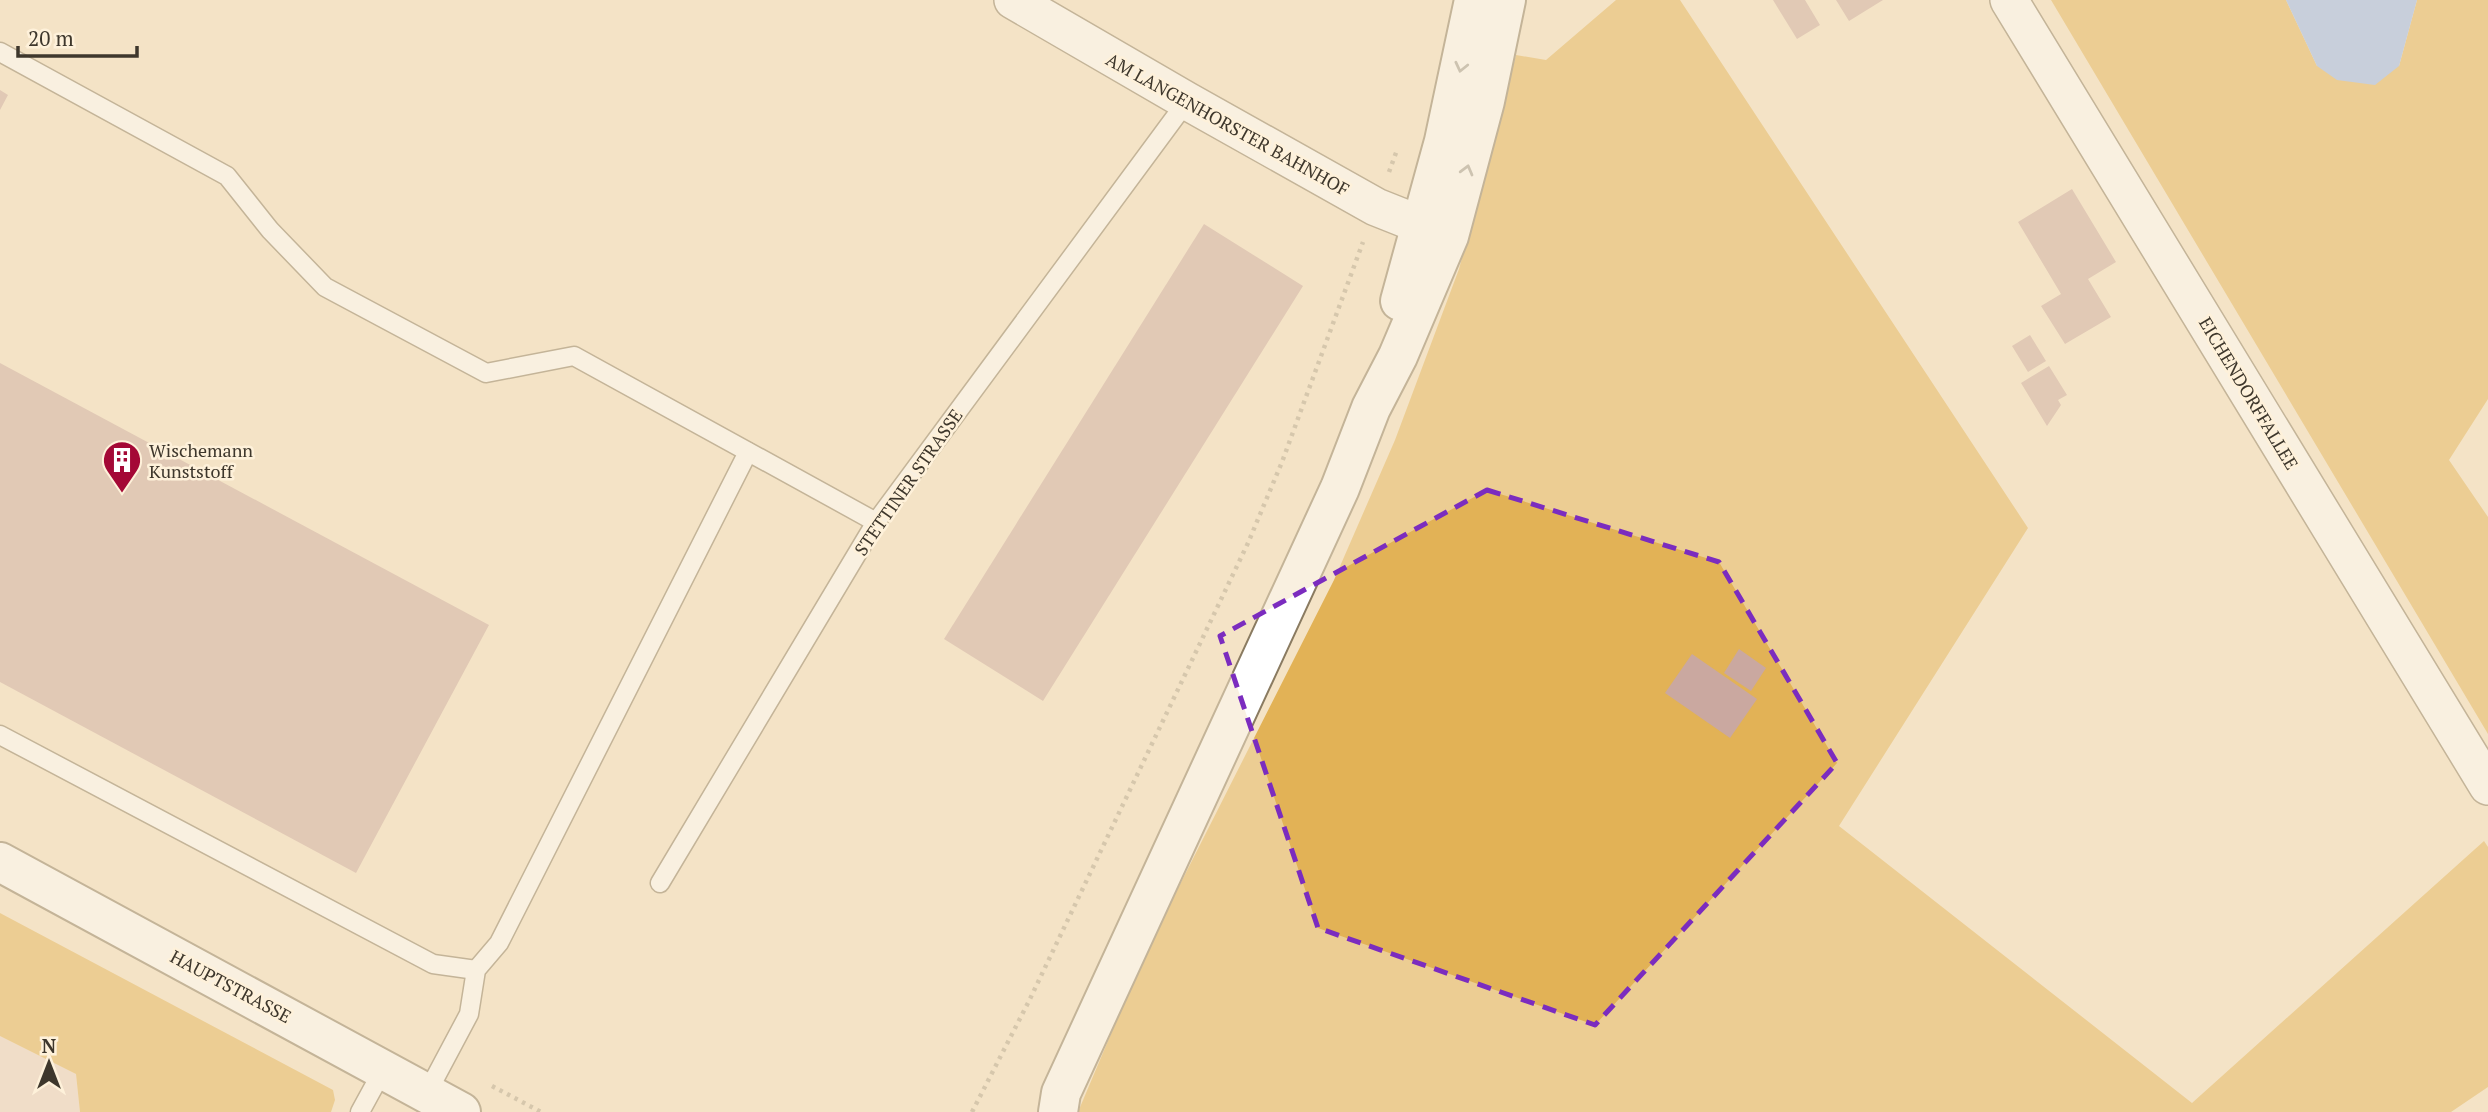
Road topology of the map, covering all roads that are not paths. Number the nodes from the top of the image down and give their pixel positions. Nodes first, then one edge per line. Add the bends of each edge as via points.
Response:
1 (1013, 0) edge
2 (1474, 0) edge
3 (1506, 0) edge
4 (2009, 0) edge
5 (0, 52) edge
6 (1187, 101) junction
7 (1435, 230) junction
8 (748, 452) junction
9 (876, 522) junction
10 (0, 735) edge
11 (2488, 786) edge
12 (0, 862) edge
13 (660, 883) dead end
14 (476, 970) junction
15 (384, 1068) junction
16 (427, 1093) junction
17 (1055, 1106) edge
18 (360, 1112) edge
19 (461, 1112) edge

1 - 6 street, AM LANGENHORSTER BAHNHOF
2 -> 7 street via 1444,141
7 -> 3 street via 1485,101
4 - 11 street, EICHENDORFFALLEE
5 - 8 lane via 227,176 270,230 325,287 486,373 574,356
6 - 7 street, AM LANGENHORSTER BAHNHOF via 1376,206
6 - 9 lane, STETTINER STRASSE
7 - 17 street via 1398,356
8 - 9 lane
8 - 14 lane via 499,943
9 - 13 lane, STETTINER STRASSE
10 - 14 lane via 433,964
12 - 15 street, HAUPTSTRASSE
14 - 16 lane via 469,1014
15 - 16 street, HAUPTSTRASSE
15 - 18 lane
16 - 19 street, HAUPTSTRASSE

